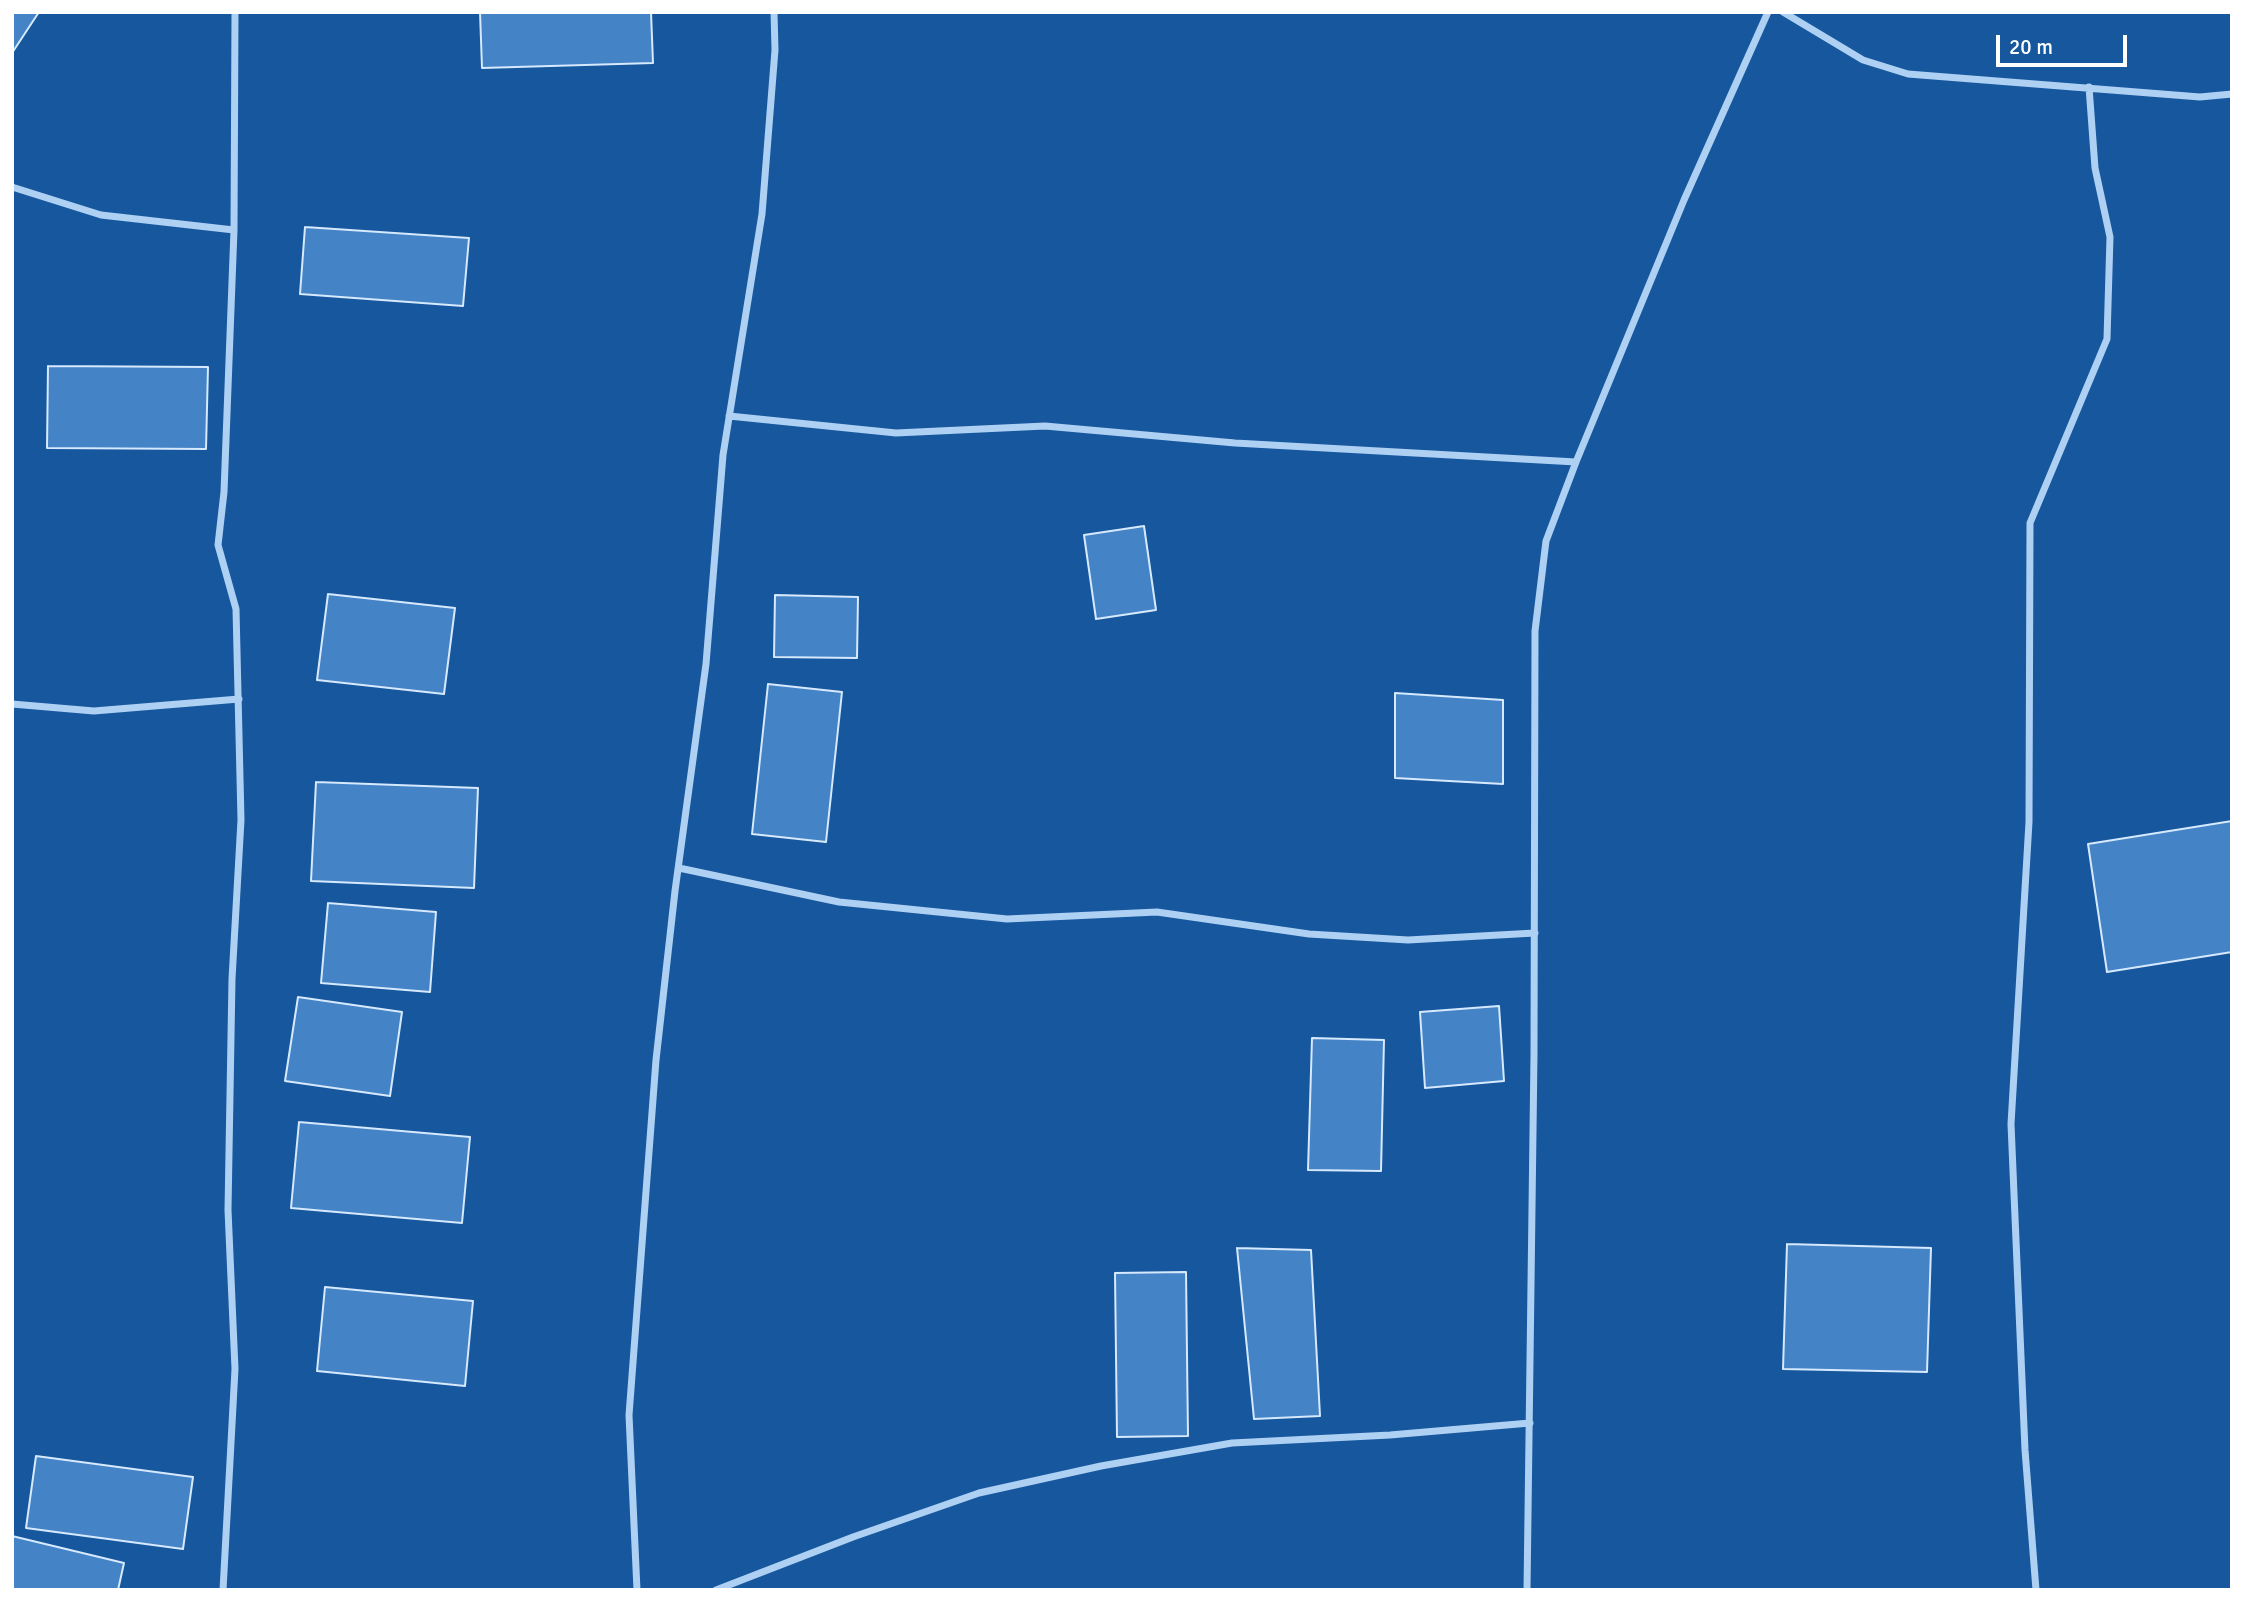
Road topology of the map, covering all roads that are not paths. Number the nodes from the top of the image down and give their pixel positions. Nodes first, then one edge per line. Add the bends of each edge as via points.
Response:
1 (235, 12) edge
2 (774, 12) edge
3 (1768, 12) edge
4 (1783, 12) edge
5 (2089, 87) junction
6 (2232, 94) edge
7 (12, 187) edge
8 (234, 230) junction
9 (729, 416) junction
10 (1576, 462) junction
11 (239, 699) junction
12 (12, 705) edge
13 (679, 867) junction
14 (1535, 933) junction
15 (1530, 1423) junction
16 (223, 1590) edge
17 (637, 1590) edge
18 (716, 1590) edge
19 (1527, 1590) edge
20 (2036, 1590) edge

1 - 8 street
2 - 9 street via 762,214
3 - 10 street
4 - 5 street via 1863,60 1908,74
5 - 6 street via 2200,97
5 - 20 street via 2095,169 2110,237 2107,339 2029,523 2029,822 2011,1124
7 - 8 street via 102,215
8 - 11 street via 218,545 236,609
9 - 10 street via 896,433 1045,426 1235,443
9 - 13 street via 706,664
10 - 14 street via 1546,541 1535,631
11 - 12 street via 94,711
11 - 16 street via 242,820 228,1210 235,1369
13 - 14 street via 839,902 1007,919 1157,912 1309,934 1408,940
13 - 17 street via 656,1060 629,1415
14 - 15 street
15 - 18 street via 1232,1443 1101,1466 979,1493
15 - 19 street

